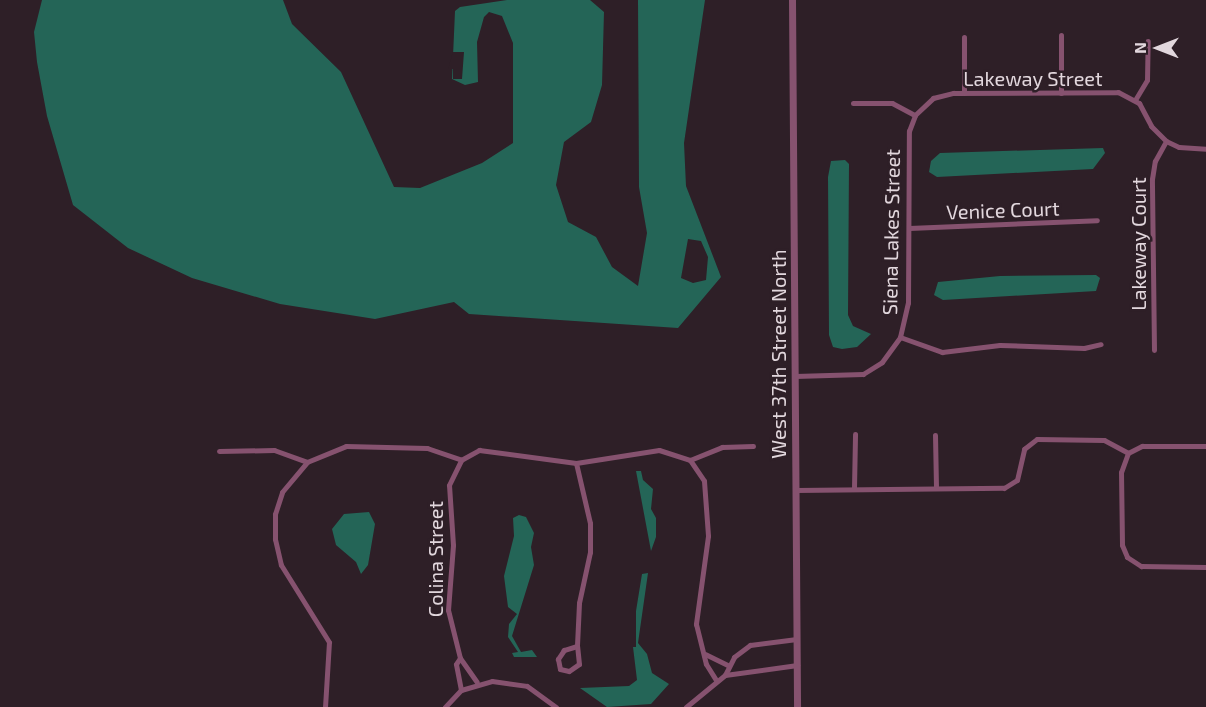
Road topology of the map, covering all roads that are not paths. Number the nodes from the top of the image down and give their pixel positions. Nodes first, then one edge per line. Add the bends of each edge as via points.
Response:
1 (792, 0) edge
2 (1061, 35) dead end
3 (964, 37) dead end
4 (1148, 41) dead end
5 (964, 93) junction
6 (1061, 93) junction
7 (1135, 100) junction
8 (852, 102) dead end
9 (915, 115) junction
10 (1166, 141) junction
11 (1206, 148) edge
12 (1097, 220) dead end
13 (909, 228) junction
14 (900, 338) junction
15 (1101, 344) dead end
16 (1154, 350) dead end
17 (795, 376) junction
18 (855, 434) dead end
19 (935, 435) dead end
20 (753, 446) dead end
21 (1206, 446) edge
22 (219, 451) dead end
23 (1128, 453) junction
24 (460, 460) junction
25 (690, 460) junction
26 (307, 462) junction
27 (576, 464) junction
28 (854, 488) junction
29 (936, 488) junction
30 (796, 490) junction
31 (1206, 567) edge
32 (797, 639) junction
33 (577, 646) junction
34 (705, 654) junction
35 (460, 658) junction
36 (728, 665) junction
37 (797, 665) junction
38 (725, 675) junction
39 (716, 680) junction
40 (477, 682) junction
41 (461, 690) junction
42 (325, 707) edge
43 (445, 707) edge
44 (556, 707) edge
45 (686, 707) edge
46 (797, 707) edge

1 - 17 street, West 37th Street North
2 - 6 street
3 - 5 street
4 - 7 street via 1147,80
5 - 6 street, Lakeway Street
5 - 9 street, Lakeway Street via 933,98
6 - 7 street, Lakeway Street via 1118,93
7 - 10 street
8 - 9 street via 892,103
9 - 13 street, Siena Lakes Street via 908,140
10 - 11 street via 1179,147
10 - 16 street, Lakeway Court via 1155,161 1152,178
12 - 13 street, Venice Court
13 - 14 street, Siena Lakes Street via 908,303
14 - 15 street via 942,352 1000,345 1084,348
14 - 17 street, Siena Lakes Street via 882,362 863,374
17 - 30 street, West 37th Street North
18 - 28 street
19 - 29 street
20 - 25 street via 722,447
21 - 23 street via 1142,446
22 - 26 street via 274,450
23 - 29 street via 1104,440 1037,439 1024,449 1017,480 1009,487
23 - 31 street via 1121,472 1121,540 1130,561 1146,567
24 - 26 street via 427,448 346,446
24 - 27 street via 472,452 489,449
24 - 35 street, Colina Street via 449,485 453,545 448,609 451,636
25 - 27 street via 659,450
25 - 34 street via 707,492 707,555 696,624
26 - 42 street via 282,492 275,514 274,539 281,565 329,642
27 - 33 street via 591,532 587,578 579,603
28 - 29 street
28 - 30 street
30 - 32 street, West 37th Street North
32 - 36 street via 750,645
32 - 37 street, West 37th Street North
33 - 33 street via 564,650 558,659 560,669 569,671 579,664
34 - 36 street
34 - 39 street
35 - 40 street, Colina Street
35 - 41 street, Colina Street via 456,664
36 - 38 street
37 - 38 street
37 - 46 street, West 37th Street North
38 - 39 street
39 - 45 street
40 - 41 street
40 - 44 street via 503,681 527,686
41 - 43 street

